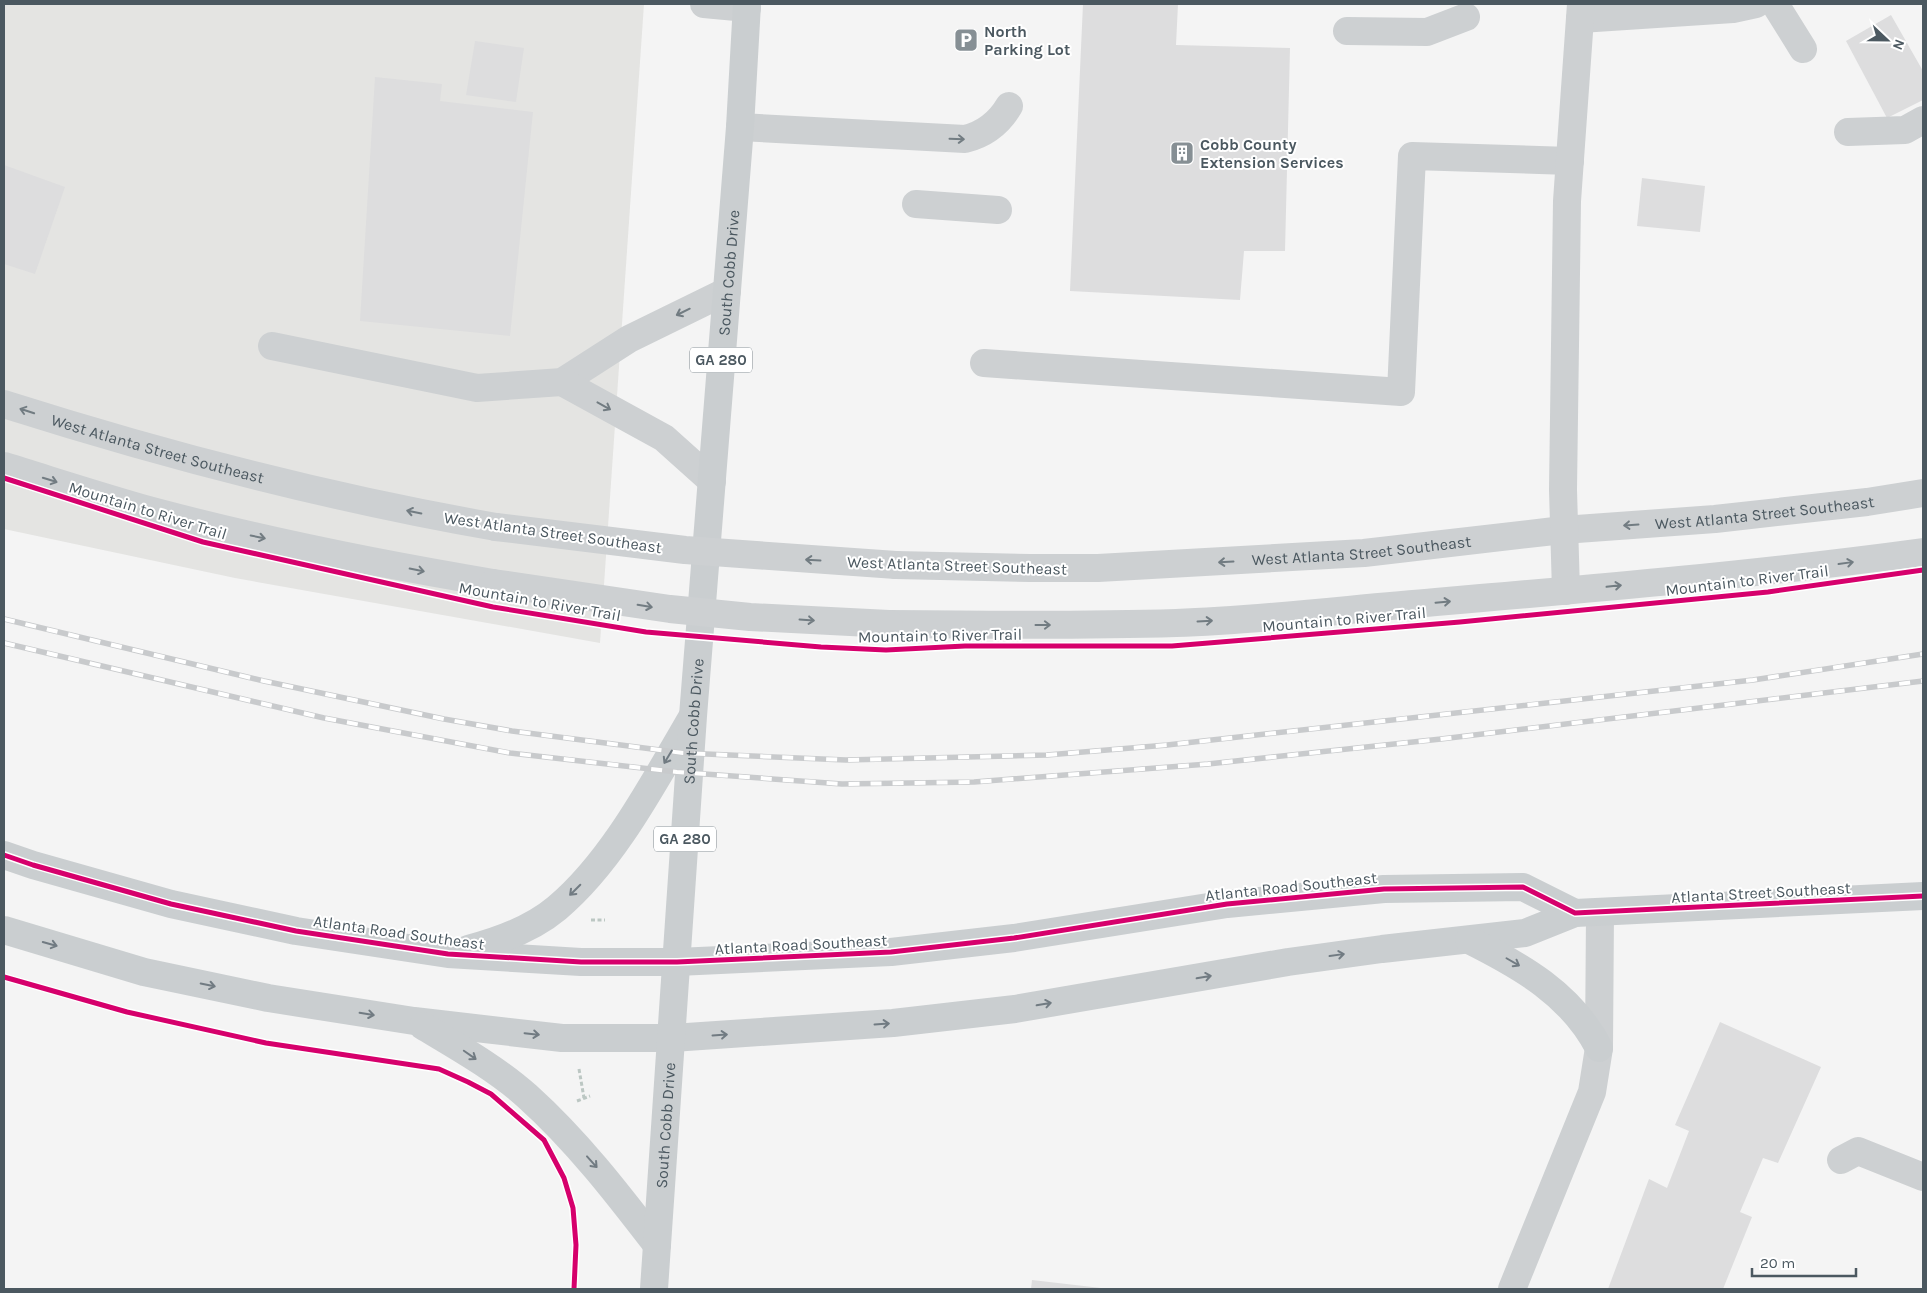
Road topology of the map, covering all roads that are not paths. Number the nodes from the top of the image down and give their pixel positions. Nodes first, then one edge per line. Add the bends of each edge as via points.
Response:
1 (704, 4) edge
2 (1756, 4) edge
3 (1775, 4) edge
4 (747, 6) edge
5 (1581, 11) edge
6 (1466, 17) dead end
7 (1347, 31) dead end
8 (1803, 49) dead end
9 (1009, 106) dead end
10 (1923, 120) edge
11 (740, 127) junction
12 (1848, 132) dead end
13 (1570, 161) junction
14 (916, 204) dead end
15 (998, 210) dead end
16 (727, 291) junction
17 (272, 346) dead end
18 (984, 363) dead end
19 (562, 382) junction
20 (4, 404) edge
21 (4, 466) edge
22 (712, 481) junction
23 (1923, 493) edge
24 (1563, 530) junction
25 (1923, 552) edge
26 (1566, 591) junction
27 (693, 716) junction
28 (4, 855) edge
29 (1923, 896) edge
30 (1588, 912) junction
31 (4, 930) edge
32 (1469, 940) junction
33 (448, 954) junction
34 (677, 962) junction
35 (414, 1021) junction
36 (672, 1038) junction
37 (1599, 1048) junction
38 (1841, 1160) dead end
39 (1923, 1177) edge
40 (656, 1245) junction
41 (654, 1289) edge
42 (1512, 1289) edge

1 - 4 street
2 - 5 street via 1732,9
3 - 8 street
4 - 11 main road, South Cobb Drive / GA 280
5 - 13 street
6 - 7 street via 1427,32
11 -> 9 street via 958,139 974,137 987,130 1000,120
10 - 12 street via 1905,130
11 - 16 main road, South Cobb Drive / GA 280
13 - 18 street via 1412,156 1401,392
13 - 24 street
14 - 15 street
16 -> 19 street via 629,339
16 - 22 main road, South Cobb Drive / GA 280
17 - 19 street via 477,388
19 -> 22 street via 664,438
24 -> 20 street, West Atlanta Street Southeast, bridge via 1364,553 1177,565 1030,568 896,565 685,550 496,527 396,508 146,448
21 -> 26 street, bridge via 245,534 410,569 670,609 750,617 889,624 1178,623
22 - 27 main road, South Cobb Drive / GA 280
23 -> 24 street, West Atlanta Street Southeast via 1715,519
24 - 26 street
26 -> 25 street via 1829,565
27 -> 33 main road via 638,808 600,862 557,908 510,936
27 - 34 main road, South Cobb Drive / GA 280
28 - 33 main road, Atlanta Road Southeast via 171,904 296,931
29 - 30 main road, Atlanta Street Southeast
30 - 32 main road via 1525,933
30 - 34 main road, Atlanta Road Southeast via 1524,887 1384,889 1227,904 1014,938 891,952
30 - 37 street
31 -> 35 main road via 144,972 268,998
36 -> 32 main road via 893,1023 1015,1009 1288,962
32 -> 37 main road via 1525,970 1552,990 1580,1017
33 - 34 main road, Atlanta Road Southeast via 581,962
34 - 36 main road, South Cobb Drive / GA 280
35 -> 36 main road via 562,1038
35 -> 40 main road via 466,1052 526,1096 604,1176
36 - 40 main road, South Cobb Drive / GA 280
37 - 42 street via 1592,1092
38 - 39 street via 1858,1151
40 - 41 main road, South Cobb Drive / GA 280

